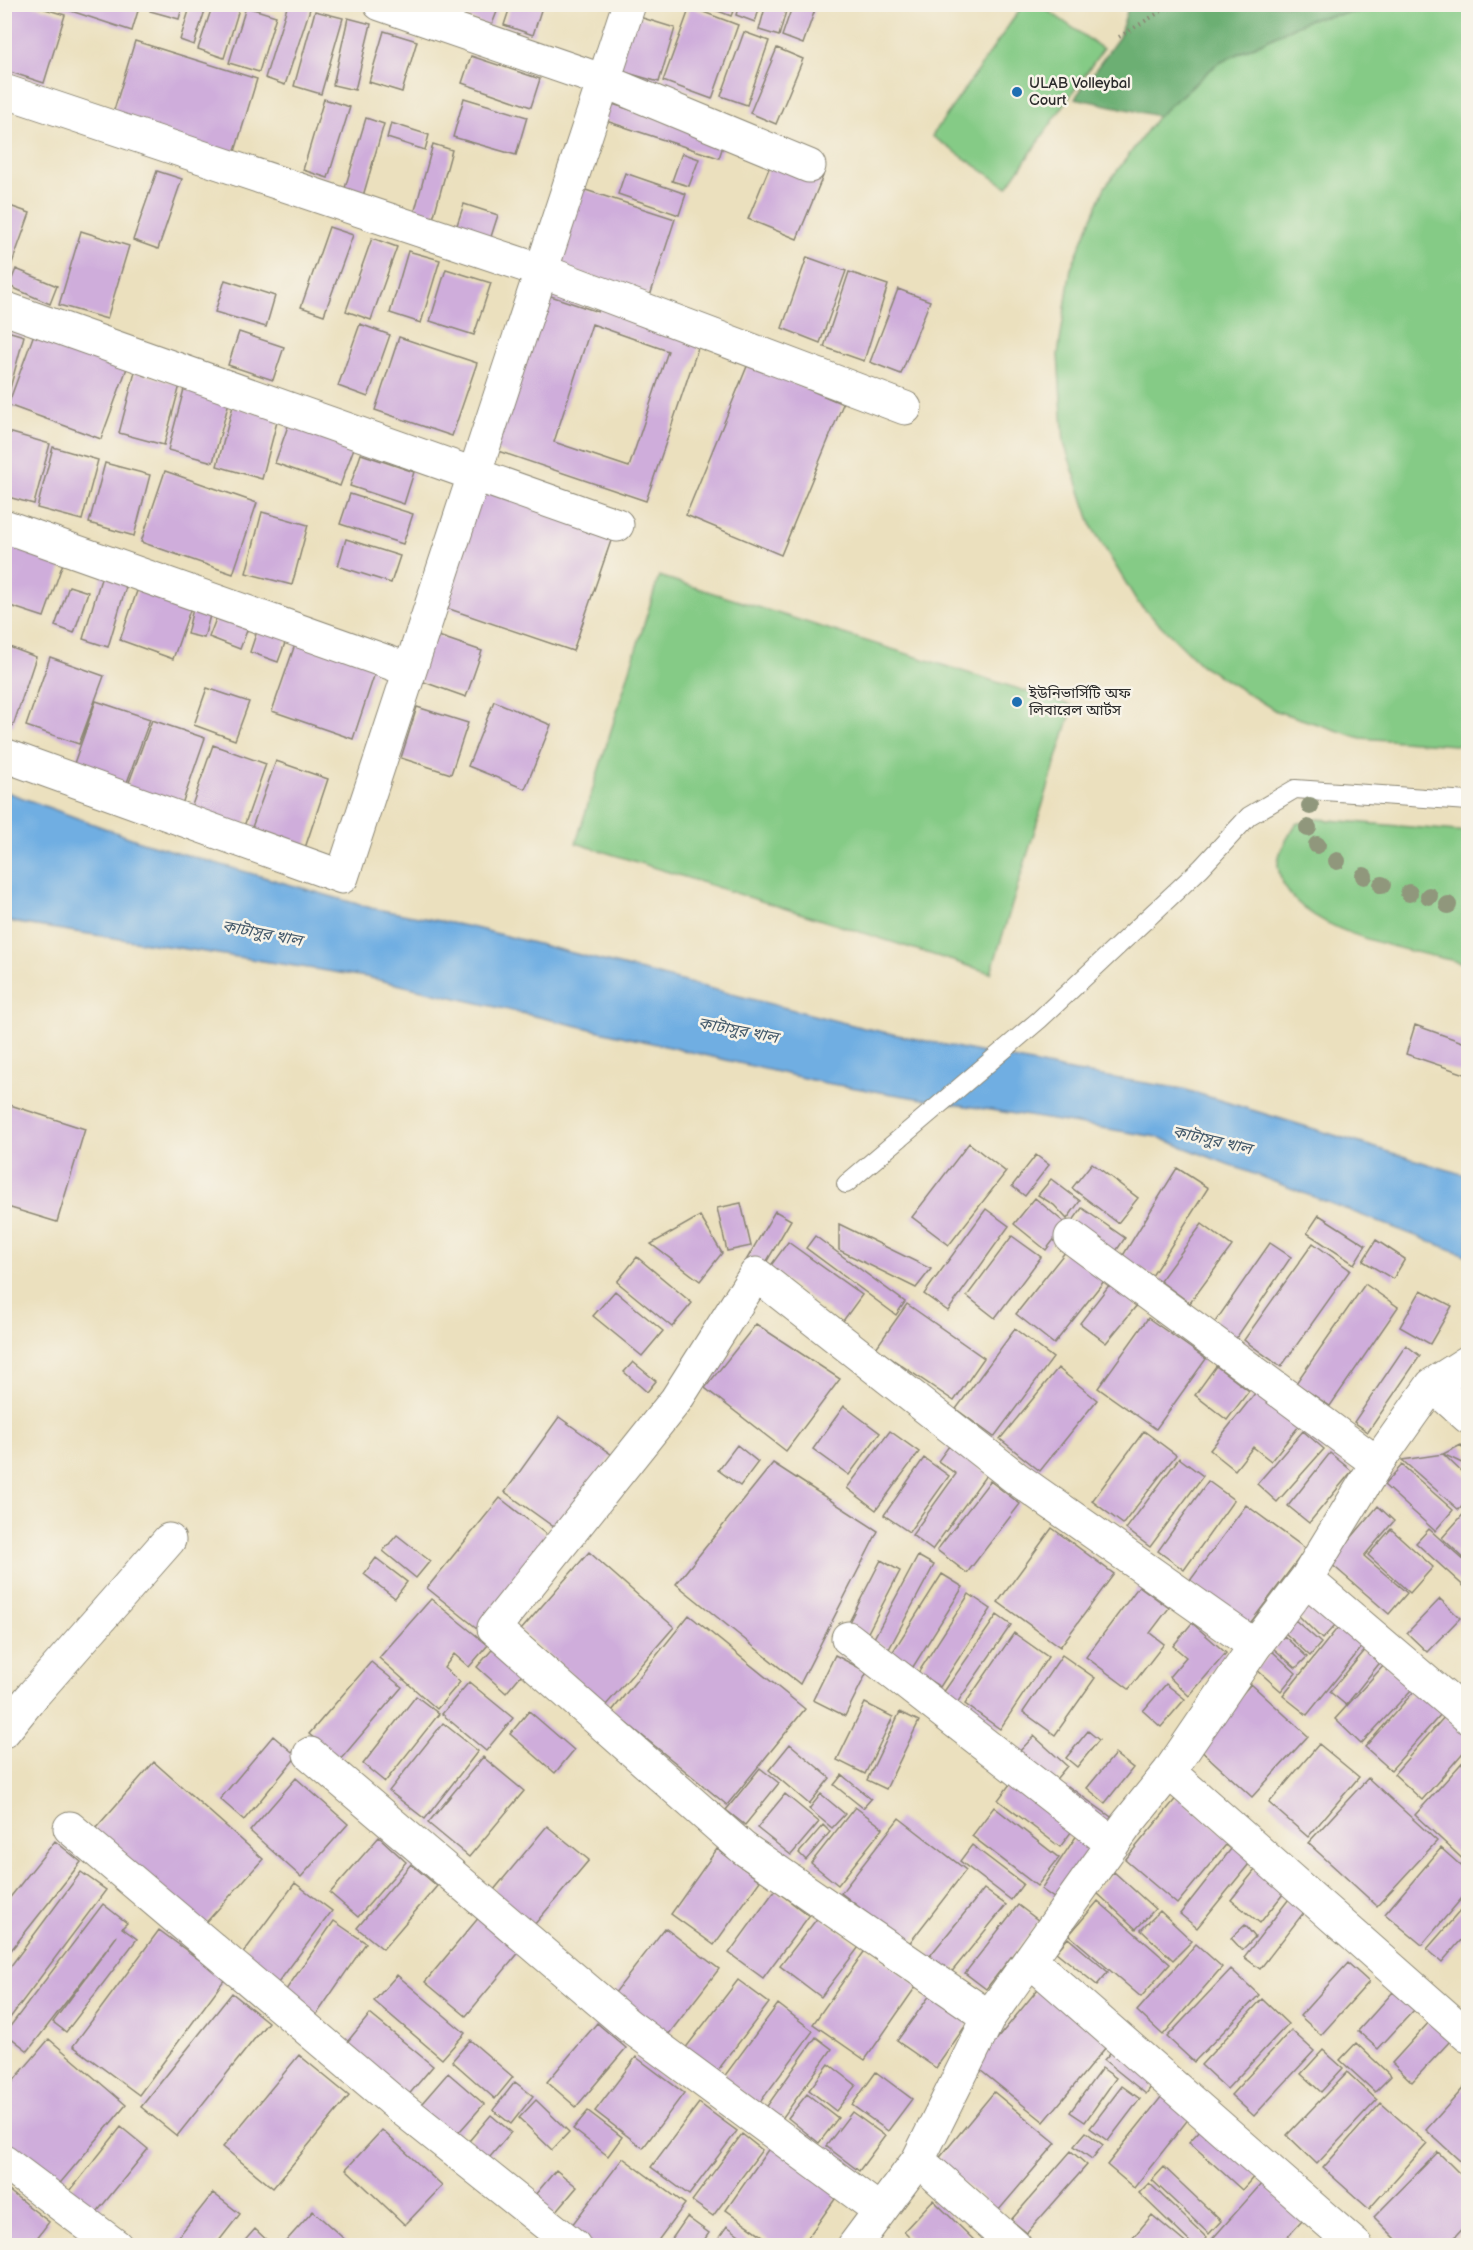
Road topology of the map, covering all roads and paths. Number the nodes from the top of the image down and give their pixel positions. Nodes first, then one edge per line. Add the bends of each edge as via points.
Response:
1 (380, 4) edge
2 (629, 4) edge
3 (1173, 4) edge
4 (1119, 37) dead end
5 (604, 81) junction
6 (4, 91) edge
7 (810, 166) dead end
8 (542, 271) junction
9 (4, 308) edge
10 (904, 408) dead end
11 (474, 475) junction
12 (617, 525) dead end
13 (4, 526) edge
14 (410, 670) junction
15 (4, 755) edge
16 (1468, 801) edge
17 (846, 1184) dead end
18 (1071, 1237) dead end
19 (1468, 1362) edge
20 (1432, 1385) junction
21 (1468, 1418) edge
22 (1377, 1463) junction
23 (169, 1540) dead end
24 (1306, 1579) junction
25 (848, 1638) dead end
26 (1254, 1646) junction
27 (1468, 1717) edge
28 (4, 1731) edge
29 (310, 1754) dead end
30 (1168, 1772) junction
31 (70, 1828) dead end
32 (1113, 1844) junction
33 (1030, 1961) junction
34 (989, 2017) junction
35 (1468, 2036) edge
36 (918, 2160) junction
37 (4, 2163) edge
38 (879, 2210) junction
39 (116, 2246) edge
40 (574, 2246) edge
41 (854, 2246) edge
42 (1015, 2246) edge
43 (1356, 2246) edge

1 - 5 street
2 - 5 street
3 - 4 path
5 - 7 street
5 - 8 street
6 - 8 street
8 - 10 street
8 - 11 street
9 - 11 street
11 - 12 street
11 - 14 street
13 - 14 street
14 - 15 street via 342,877
16 - 17 lane via 1295,789 1249,816 1201,868 1036,1023
18 - 22 street
19 - 20 street
20 - 21 street
20 - 22 street
22 - 24 street
23 - 28 street
24 - 26 street
24 - 27 street
25 - 32 street
26 - 30 street
26 - 34 street via 1016,1478 756,1274 676,1400 494,1628 743,1848
29 - 38 street via 628,2025
30 - 32 street
30 - 35 street
31 - 40 street via 390,2100
32 - 33 street
33 - 34 street
33 - 43 street
34 - 36 street
36 - 38 street
36 - 42 street
37 - 39 street
38 - 41 street

